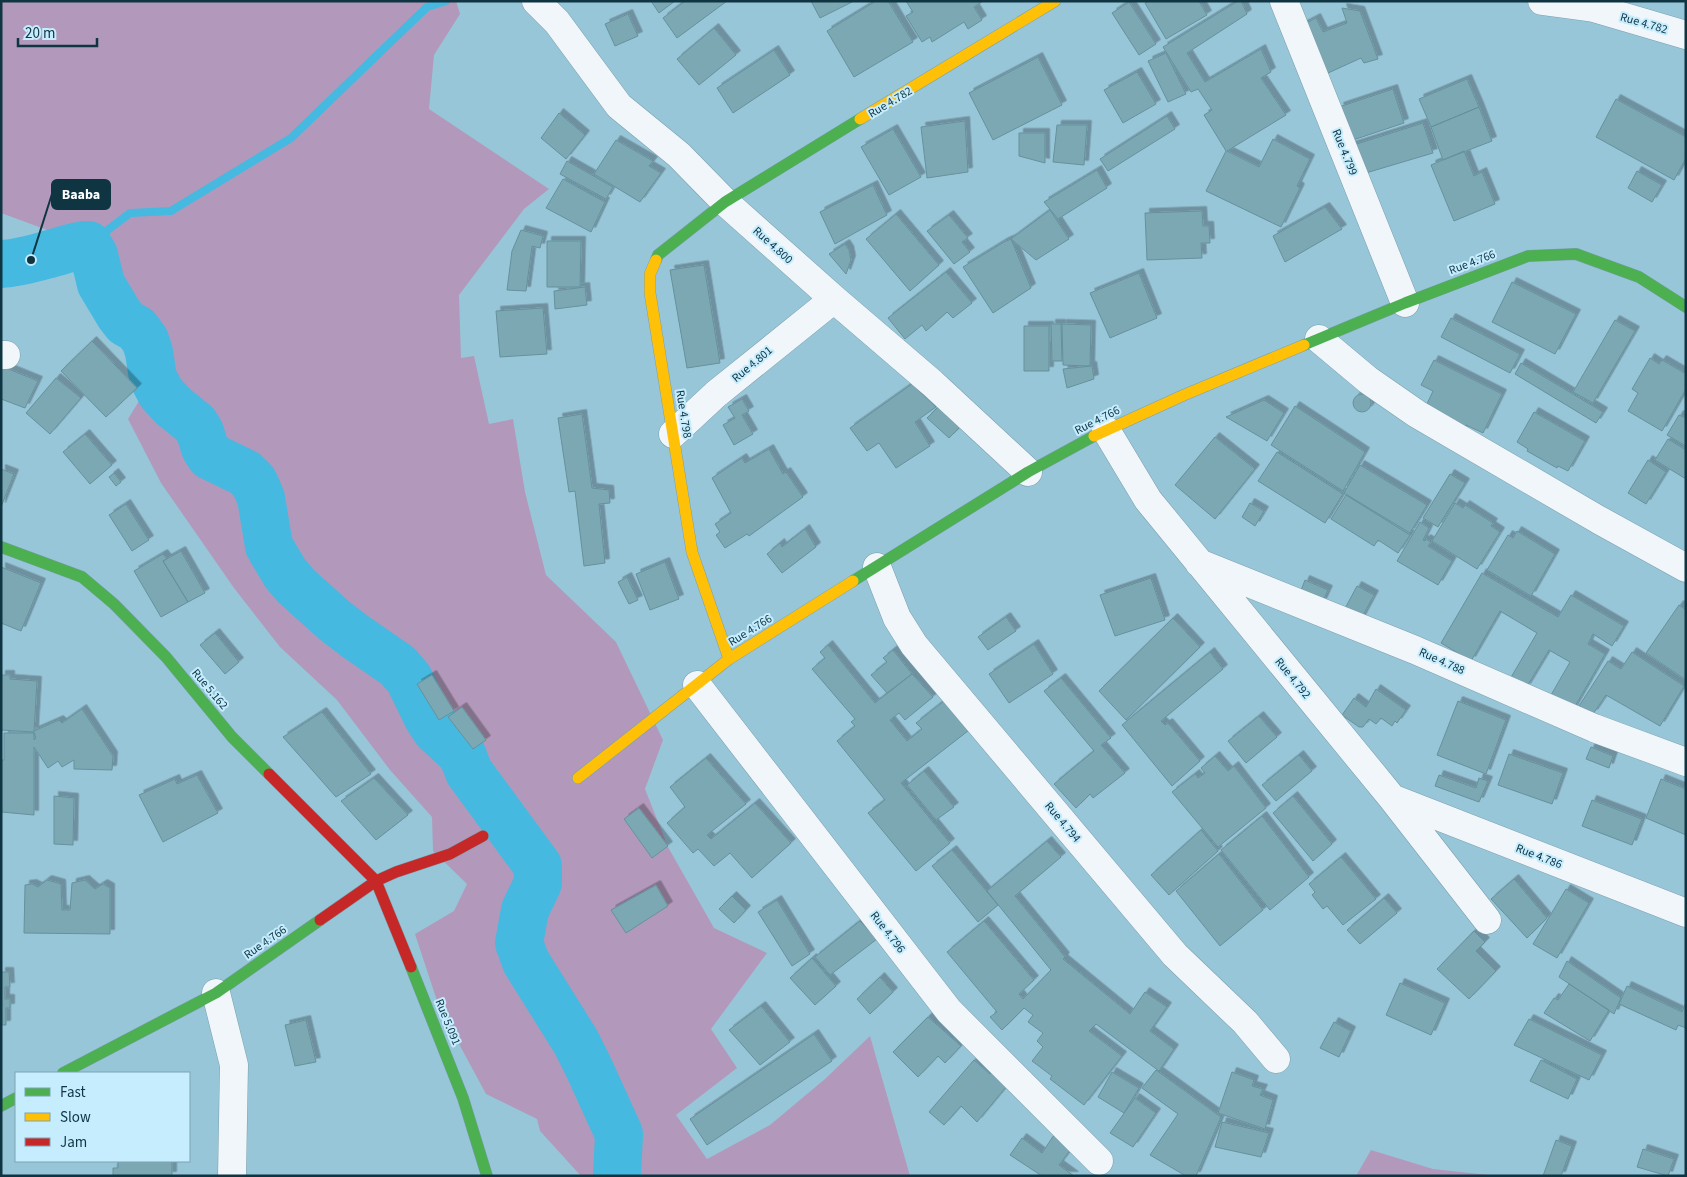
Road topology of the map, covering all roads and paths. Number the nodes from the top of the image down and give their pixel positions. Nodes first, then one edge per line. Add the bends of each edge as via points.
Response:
1 (536, 1) edge
2 (1055, 1) edge
3 (1284, 1) edge
4 (1542, 1) edge
5 (1599, 5) edge
6 (1686, 35) edge
7 (726, 202) junction
8 (834, 299) junction
9 (1405, 302) junction
10 (1686, 307) edge
11 (1319, 338) junction
12 (1106, 430) junction
13 (673, 434) junction
14 (1028, 472) junction
15 (1, 547) edge
16 (1197, 562) junction
17 (876, 567) junction
18 (1686, 568) edge
19 (730, 659) junction
20 (697, 685) junction
21 (1686, 762) edge
22 (578, 778) dead end
23 (1392, 798) junction
24 (483, 836) dead end
25 (376, 881) junction
26 (1686, 912) edge
27 (1487, 920) dead end
28 (216, 993) junction
29 (1276, 1059) dead end
30 (65, 1072) edge
31 (15, 1099) edge
32 (1, 1106) edge
33 (1099, 1161) dead end
34 (232, 1176) edge
35 (487, 1176) edge

1 - 7 street, Rue 4.800 via 557,22 619,106 679,155
2 - 7 street, Rue 4.782
3 - 9 street, Rue 4.799
4 - 5 street, Rue 4.782
5 - 6 street, Rue 4.782
7 - 8 street, Rue 4.800
7 - 13 street, Rue 4.798 via 658,255 650,274 650,293
8 - 13 street, Rue 4.801 via 716,394
8 - 14 street, Rue 4.800 via 932,383
9 - 10 street, Rue 4.766 via 1528,256 1576,254 1639,277
9 - 11 street, Rue 4.766
11 - 12 street, Rue 4.766
11 - 18 street via 1368,380 1417,414
12 - 14 street, Rue 4.766
12 - 16 street, Rue 4.792 via 1148,500
13 - 19 street, Rue 4.798 via 692,552
14 - 17 street, Rue 4.766
15 - 25 street, Rue 5.162 via 82,578 114,604 166,658 232,737
16 - 21 street, Rue 4.788 via 1415,650 1594,728
16 - 23 street, Rue 4.792
17 - 19 street, Rue 4.766
17 - 29 street, Rue 4.794 via 897,618 914,645 1175,955 1245,1022
19 - 20 street, Rue 4.766
20 - 22 street, Rue 4.766
20 - 33 street, Rue 4.796 via 949,1011
23 - 26 street, Rue 4.786
23 - 27 street, Rue 4.792
24 - 25 street, Rue 4.766 via 450,854
25 - 28 street, Rue 4.766
25 - 35 street, Rue 5.091 via 463,1098
28 - 30 street, Rue 4.766
28 - 34 street via 234,1065
31 - 32 street

